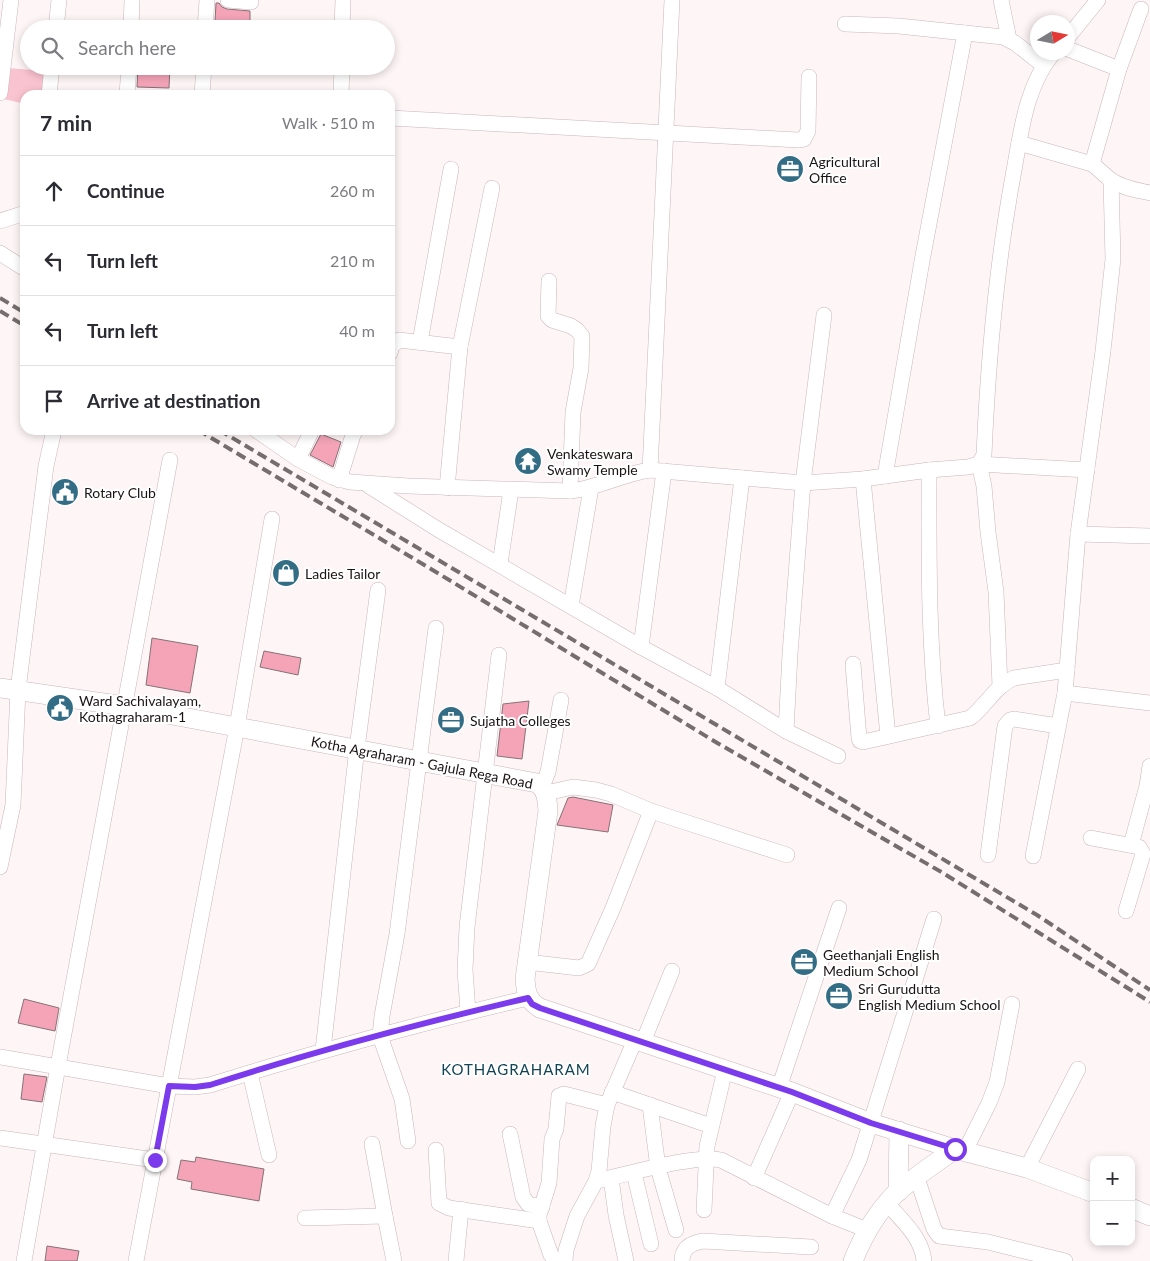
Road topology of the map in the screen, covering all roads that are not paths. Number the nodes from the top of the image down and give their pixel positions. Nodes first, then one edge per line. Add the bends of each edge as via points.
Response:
1 (11, 0) edge
2 (59, 0) edge
3 (132, 0) edge
4 (207, 0) edge
5 (228, 0) edge
6 (343, 0) edge
7 (672, 0) edge
8 (1001, 0) edge
9 (1098, 0) edge
10 (251, 2) dead end
11 (1141, 9) dead end
12 (57, 20) edge
13 (131, 20) edge
14 (206, 20) edge
15 (342, 20) edge
16 (845, 24) dead end
17 (1075, 28) edge
18 (965, 33) junction
19 (1009, 39) junction
20 (3, 46) edge
21 (1075, 52) edge
22 (1047, 60) edge
23 (1043, 65) junction
24 (1119, 69) junction
25 (51, 75) edge
26 (128, 75) edge
27 (203, 75) edge
28 (342, 75) edge
29 (809, 77) dead end
30 (50, 90) edge
31 (127, 90) edge
32 (202, 90) edge
33 (342, 90) edge
34 (0, 93) edge
35 (395, 118) edge
36 (666, 132) junction
37 (1019, 143) junction
38 (1092, 164) junction
39 (451, 169) dead end
40 (1111, 180) junction
41 (492, 188) dead end
42 (1150, 193) edge
43 (20, 215) edge
44 (0, 221) edge
45 (0, 253) edge
46 (20, 266) edge
47 (549, 281) dead end
48 (824, 314) dead end
49 (420, 342) junction
50 (395, 343) edge
51 (460, 346) junction
52 (53, 435) edge
53 (263, 435) edge
54 (310, 435) edge
55 (353, 435) edge
56 (298, 459) junction
57 (170, 460) dead end
58 (979, 464) junction
59 (657, 470) junction
60 (929, 470) junction
61 (1086, 470) junction
62 (885, 476) junction
63 (742, 478) junction
64 (864, 479) junction
65 (339, 480) junction
66 (803, 483) junction
67 (367, 484) junction
68 (447, 488) junction
69 (591, 488) junction
70 (511, 490) junction
71 (570, 491) junction
72 (272, 519) dead end
73 (1078, 534) junction
74 (1150, 536) edge
75 (500, 564) junction
76 (378, 590) dead end
77 (571, 606) junction
78 (436, 628) dead end
79 (641, 647) junction
80 (499, 655) dead end
81 (853, 664) dead end
82 (1067, 670) junction
83 (1000, 686) junction
84 (716, 688) junction
85 (9, 689) edge
86 (1065, 693) junction
87 (561, 700) dead end
88 (1150, 704) edge
89 (124, 706) junction
90 (237, 726) junction
91 (938, 726) junction
92 (1058, 726) junction
93 (786, 731) junction
94 (888, 736) junction
95 (357, 748) junction
96 (838, 756) dead end
97 (419, 760) junction
98 (1150, 766) edge
99 (484, 772) junction
100 (544, 790) junction
101 (651, 811) junction
102 (1091, 838) dead end
103 (1131, 845) junction
104 (988, 854) dead end
105 (787, 855) dead end
106 (1033, 856) dead end
107 (0, 867) edge
108 (838, 908) dead end
109 (1126, 911) dead end
110 (934, 919) dead end
111 (527, 962) junction
112 (672, 971) dead end
113 (528, 998) junction
114 (1012, 1004) dead end
115 (468, 1012) junction
116 (380, 1036) junction
117 (639, 1041) junction
118 (323, 1050) junction
119 (0, 1057) edge
120 (58, 1066) junction
121 (1078, 1069) dead end
122 (725, 1070) junction
123 (250, 1072) junction
124 (169, 1086) junction
125 (786, 1090) junction
126 (610, 1098) junction
127 (650, 1105) junction
128 (871, 1123) junction
129 (711, 1126) junction
130 (899, 1131) junction
131 (510, 1134) dead end
132 (0, 1138) edge
133 (408, 1141) dead end
134 (45, 1144) junction
135 (372, 1144) dead end
136 (436, 1150) dead end
137 (960, 1150) junction
138 (269, 1155) dead end
139 (706, 1158) junction
140 (155, 1160) junction
141 (658, 1168) junction
142 (1028, 1168) junction
143 (634, 1173) junction
144 (612, 1178) junction
145 (754, 1178) junction
146 (917, 1178) junction
147 (596, 1181) junction
148 (1090, 1191) edge
149 (892, 1198) junction
150 (461, 1209) junction
151 (704, 1210) dead end
152 (1135, 1210) edge
153 (541, 1214) junction
154 (385, 1216) junction
155 (832, 1216) junction
156 (1150, 1216) edge
157 (305, 1218) dead end
158 (676, 1230) dead end
159 (867, 1230) junction
160 (652, 1244) dead end
161 (811, 1247) dead end
162 (24, 1261) edge
163 (136, 1261) edge
164 (394, 1261) edge
165 (456, 1261) edge
166 (556, 1261) edge
167 (565, 1261) edge
168 (626, 1261) edge
169 (682, 1261) edge
170 (852, 1261) edge
171 (924, 1261) edge
172 (1065, 1261) edge

1 - 20 street
2 - 12 street
3 - 13 street
4 - 14 street
5 - 10 street
6 - 15 street
7 - 36 street
8 - 19 street
9 - 17 street
11 - 24 street
16 - 18 street
18 - 19 street
18 - 62 street
19 - 23 street
20 - 34 street
21 - 24 street
22 - 23 street
23 - 37 street via 1028,101
24 - 38 street
25 - 30 street
26 - 31 street
27 - 32 street
28 - 33 street
29 - 36 street via 808,131 804,139
35 - 36 street
36 - 59 street
37 - 38 street
37 - 58 street via 1002,238 987,378 984,455
38 - 40 street
39 - 49 street
40 - 42 street via 1121,186
40 - 61 street via 1113,259
41 - 51 street
43 - 44 street
45 - 46 street
47 - 71 street via 548,316 572,326 582,336 581,368 573,412
48 - 66 street
49 - 50 street via 399,340
49 - 51 street
51 - 68 street
52 - 85 street
53 - 56 street
54 - 56 street
55 - 65 street
56 - 65 street
57 - 89 street
58 - 60 street
58 - 61 street
58 - 83 street via 996,592
59 - 63 street
59 - 69 street via 634,472
59 - 79 street
60 - 62 street
60 - 91 street via 931,666
61 - 73 street
62 - 64 street
63 - 66 street
63 - 84 street
64 - 66 street
64 - 94 street
65 - 67 street
66 - 93 street
67 - 68 street
67 - 75 street
68 - 70 street
69 - 71 street
69 - 77 street
70 - 71 street
70 - 75 street
72 - 90 street
73 - 74 street
73 - 82 street
75 - 77 street
76 - 95 street
77 - 79 street
78 - 97 street
79 - 84 street
80 - 99 street
81 - 94 street via 860,741
82 - 83 street via 1014,678
82 - 86 street
83 - 91 street via 980,711 970,718
84 - 93 street
85 - 89 main road, Kotha Agraharam - Gajula Rega Road
85 - 107 street via 13,805
86 - 88 street
86 - 92 street
87 - 100 street
89 - 90 main road, Kotha Agraharam - Gajula Rega Road
89 - 120 street
90 - 95 main road, Kotha Agraharam - Gajula Rega Road
90 - 124 street
91 - 94 street
92 - 104 street via 1014,719 1005,726
92 - 106 street
93 - 96 street
95 - 97 main road, Kotha Agraharam - Gajula Rega Road
95 - 118 street
97 - 99 main road, Kotha Agraharam - Gajula Rega Road
97 - 116 street via 397,934
98 - 103 street
99 - 100 main road, Kotha Agraharam - Gajula Rega Road via 537,783
99 - 115 street via 465,970
100 - 101 street via 583,787 611,794
100 - 111 main road, Kotha Agraharam - Gajula Rega Road via 548,811
101 - 105 street
101 - 111 street via 588,964 579,968
102 - 103 street
103 - 109 street via 1139,847 1143,854
108 - 125 street
110 - 128 street
111 - 113 main road, Kotha Agraharam - Gajula Rega Road
112 - 117 street
113 - 115 street
113 - 117 main road via 540,1008
114 - 137 street via 997,1082 989,1103
115 - 116 street
116 - 118 street
116 - 133 street via 400,1090
117 - 122 main road
117 - 126 street
118 - 123 street
119 - 120 street
120 - 124 street
120 - 134 street
121 - 142 street
122 - 125 main road
122 - 129 street
123 - 124 street via 210,1085
123 - 138 street
124 - 140 street
125 - 128 main road
125 - 145 street
126 - 127 street
126 - 147 street
126 - 153 street via 559,1096 549,1183
127 - 129 street
127 - 141 street
128 - 130 main road
128 - 155 street via 856,1166
129 - 139 street
130 - 137 main road
130 - 149 main road
131 - 153 street via 524,1197
132 - 134 street
134 - 140 street
134 - 162 street
135 - 154 street
136 - 150 street via 438,1203
137 - 142 main road
137 - 146 main road
139 - 141 street
139 - 145 street via 721,1160
139 - 151 street
140 - 163 street
141 - 143 street
141 - 158 street
142 - 148 main road
143 - 144 street
143 - 160 street
144 - 147 street
144 - 168 street
145 - 155 street
146 - 149 main road
146 - 172 street via 939,1236 988,1242
147 - 167 street via 574,1224
149 - 159 main road
149 - 171 street via 916,1236
150 - 153 street
150 - 165 street
152 - 156 main road
153 - 166 street
154 - 157 street
154 - 164 street
155 - 159 street
159 - 170 main road
161 - 169 street via 702,1241 685,1250

